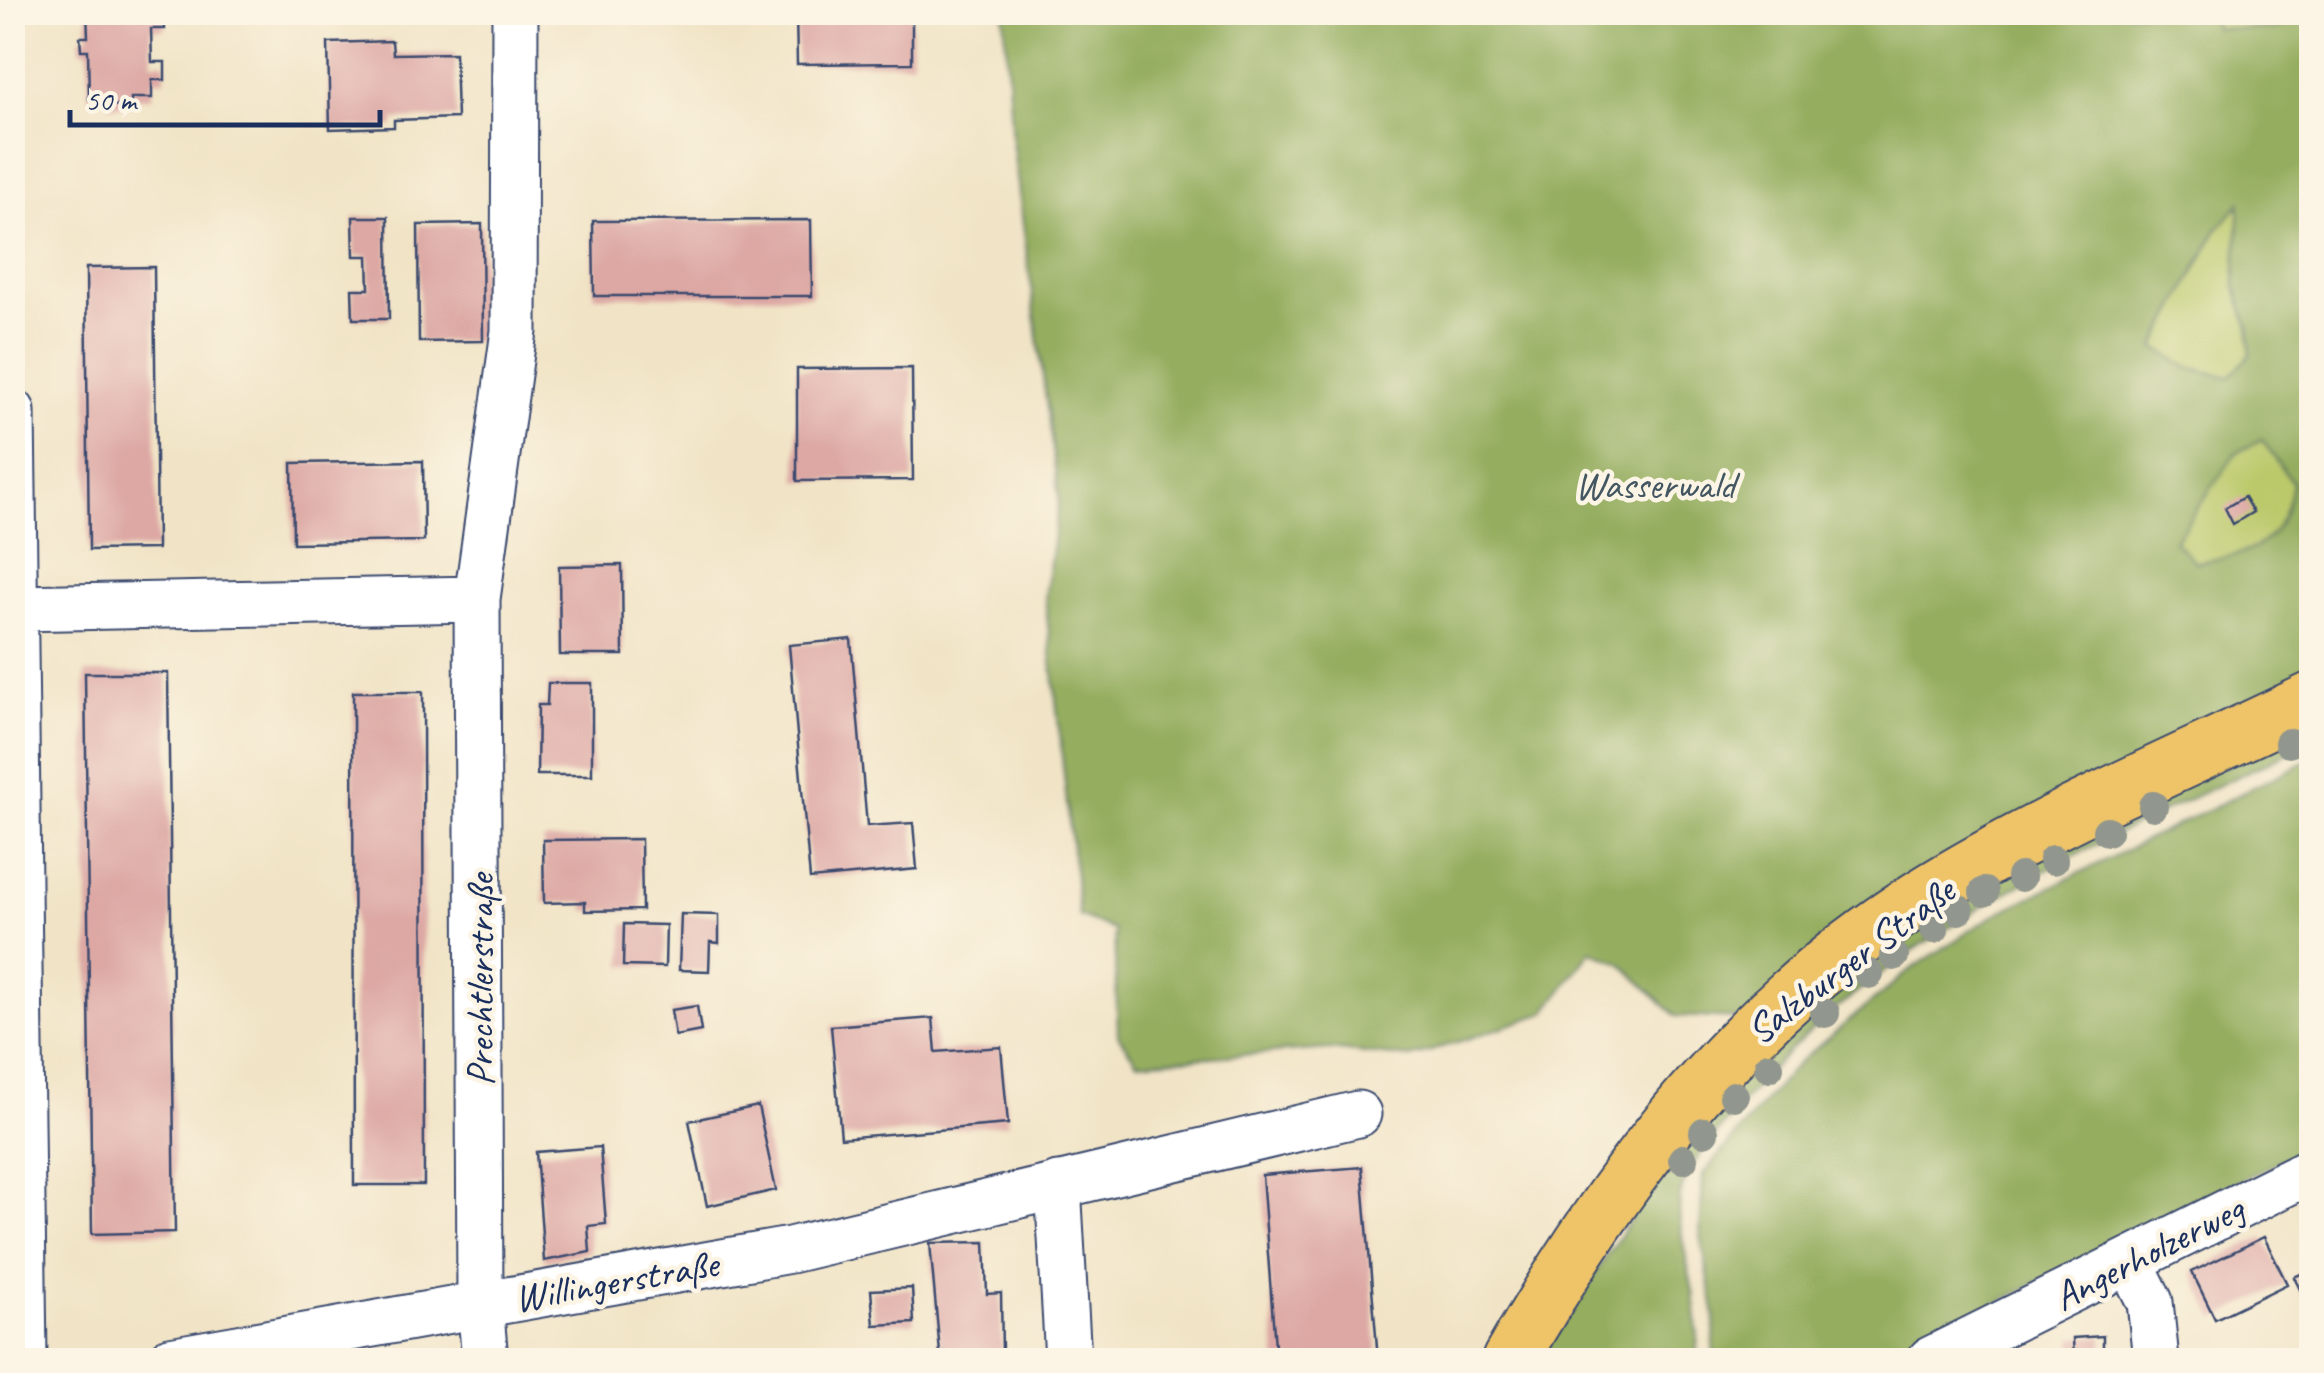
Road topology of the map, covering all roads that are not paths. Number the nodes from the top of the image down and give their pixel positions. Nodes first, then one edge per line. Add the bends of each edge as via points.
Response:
1 (515, 12) edge
2 (12, 412) edge
3 (477, 599) junction
4 (16, 608) junction
5 (2312, 700) edge
6 (1358, 1114) dead end
7 (2312, 1170) edge
8 (1058, 1185) junction
9 (2130, 1262) junction
10 (480, 1304) junction
11 (24, 1360) edge
12 (170, 1360) edge
13 (485, 1360) edge
14 (1068, 1360) edge
15 (1510, 1360) edge
16 (1935, 1360) edge
17 (2156, 1360) edge

1 - 3 street, Prechtlerstraße via 514,331
2 - 4 street
3 - 4 street
3 - 10 street, Prechtlerstraße
4 - 11 street
5 - 15 main road, Salzburger Straße via 1964,873 1812,979 1679,1106 1580,1244
6 - 8 street, Willingerstraße
7 - 9 street, Angerholzerweg
8 - 10 street, Willingerstraße via 790,1250
8 - 14 street
9 - 16 street, Angerholzerweg
9 - 17 street via 2150,1302
10 - 12 street, Willingerstraße
10 - 13 street, Prechtlerstraße

